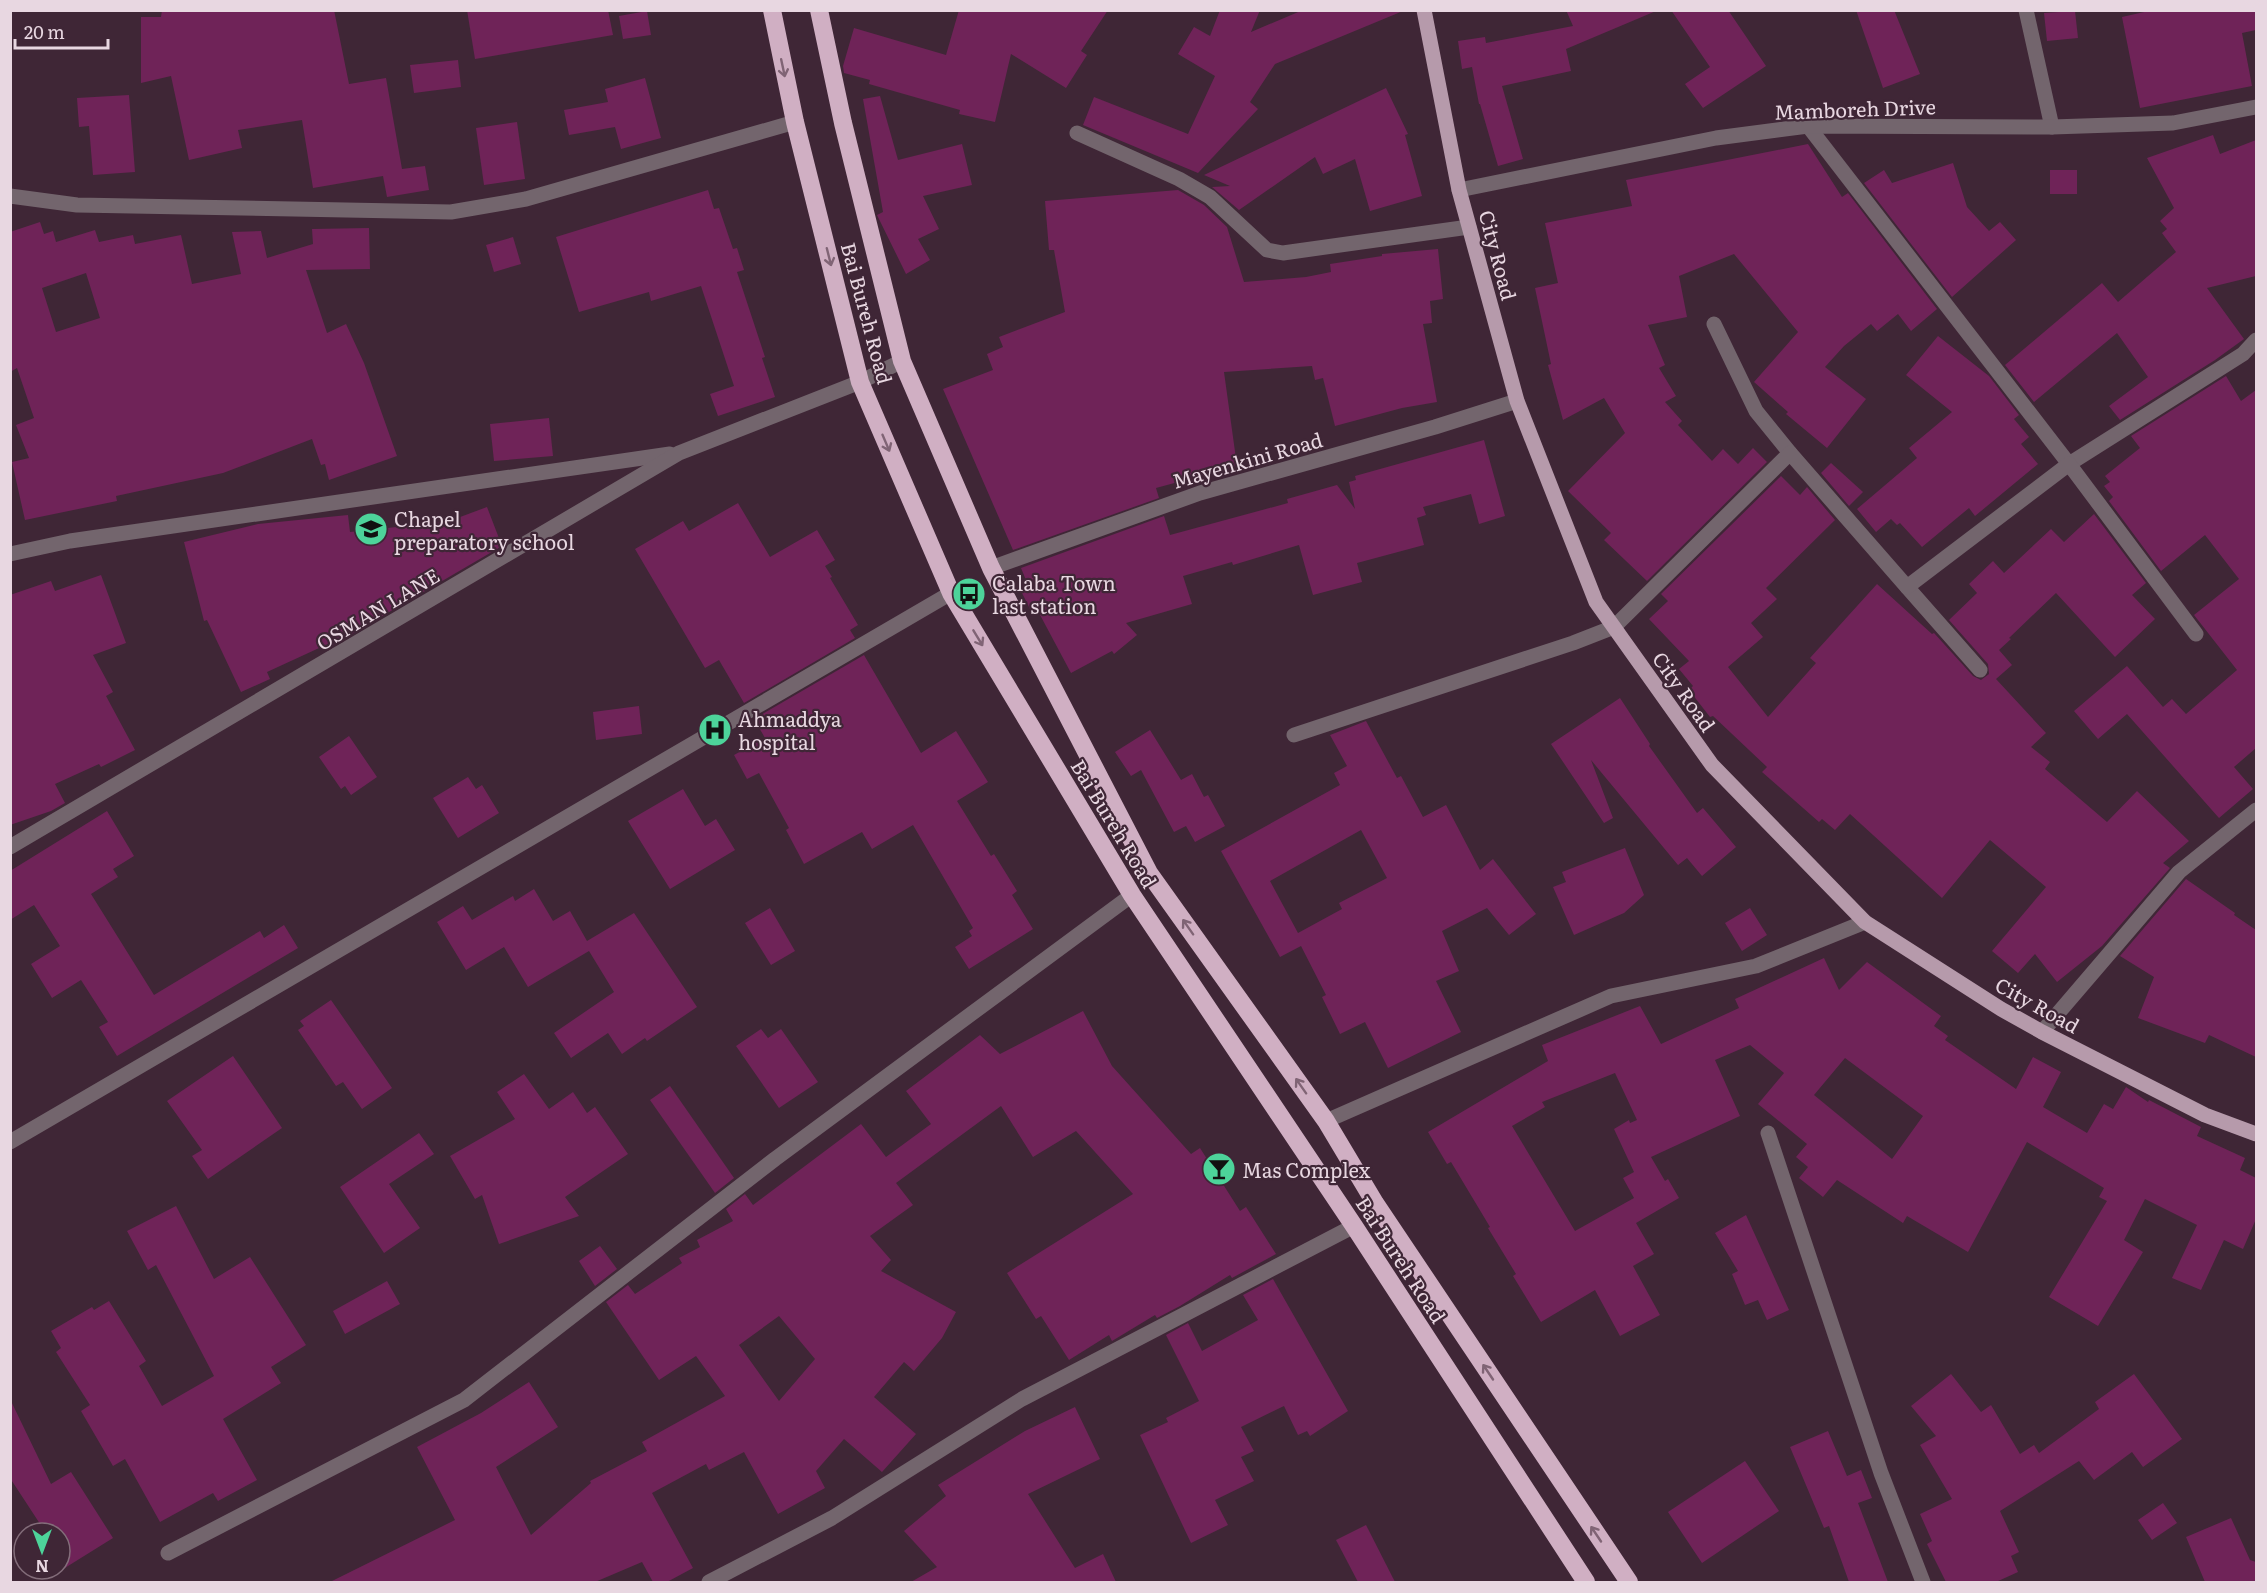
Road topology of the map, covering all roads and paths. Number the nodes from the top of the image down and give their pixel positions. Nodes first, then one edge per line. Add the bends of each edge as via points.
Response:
1 (772, 10) edge
2 (819, 10) edge
3 (1424, 10) edge
4 (2026, 10) edge
5 (2256, 107) edge
6 (795, 122) junction
7 (1808, 126) junction
8 (2052, 127) junction
9 (1077, 132) dead end
10 (1459, 190) junction
11 (10, 196) edge
12 (1470, 227) junction
13 (1714, 324) dead end
14 (2255, 344) edge
15 (902, 361) junction
16 (860, 382) junction
17 (1517, 401) junction
18 (679, 453) junction
19 (1790, 453) junction
20 (2069, 464) junction
21 (10, 554) edge
22 (991, 568) junction
23 (1907, 587) junction
24 (951, 593) junction
25 (1614, 627) junction
26 (2196, 634) dead end
27 (1980, 670) dead end
28 (1294, 735) dead end
29 (2256, 810) edge
30 (10, 847) edge
31 (1132, 896) junction
32 (1865, 921) junction
33 (2042, 1032) junction
34 (1326, 1121) junction
35 (1768, 1133) dead end
36 (2256, 1134) edge
37 (10, 1142) edge
38 (1354, 1226) junction
39 (168, 1553) dead end
40 (709, 1582) edge
41 (1586, 1582) edge
42 (1629, 1582) edge
43 (1923, 1582) edge

1 -> 6 highway, Bai Bureh Road
2 - 15 highway, Bai Bureh Road
3 - 10 main road, City Road
4 - 8 street
5 - 8 street, Mamboreh Drive via 2173,123
6 - 11 street via 526,199 451,212 77,206
6 -> 16 highway, Bai Bureh Road
7 - 8 street, Mamboreh Drive
7 - 10 street, Mamboreh Drive via 1716,138
7 - 20 street
9 - 12 street via 1210,197 1267,250 1283,253
10 - 12 main road, City Road
12 - 17 main road, City Road
13 - 19 street via 1756,411
14 - 20 street
15 - 16 street, OSMAN LANE
15 - 22 highway, Bai Bureh Road
16 - 18 street, OSMAN LANE
16 -> 24 highway, Bai Bureh Road
17 - 22 street, Mayenkini Road via 1200,493
17 - 25 main road, City Road via 1596,602
18 - 21 street via 70,541
18 - 30 street, OSMAN LANE
19 - 23 street
19 - 25 street
20 - 23 street
20 - 26 street
34 -> 22 highway, Bai Bureh Road via 1149,873
23 - 27 street
24 -> 31 highway, Bai Bureh Road
24 - 37 street
25 - 28 street
25 - 32 main road, City Road via 1712,765
29 - 33 street via 2179,872
31 - 38 highway, Bai Bureh Road
31 - 39 street via 775,1159 464,1400
32 - 33 main road, City Road
32 - 34 street via 1756,966 1611,996
33 - 36 main road, City Road via 2205,1115
42 -> 34 highway, Bai Bureh Road via 1375,1203
35 - 43 street via 1881,1473
38 - 40 street via 1022,1399 832,1518
38 - 41 highway, Bai Bureh Road

